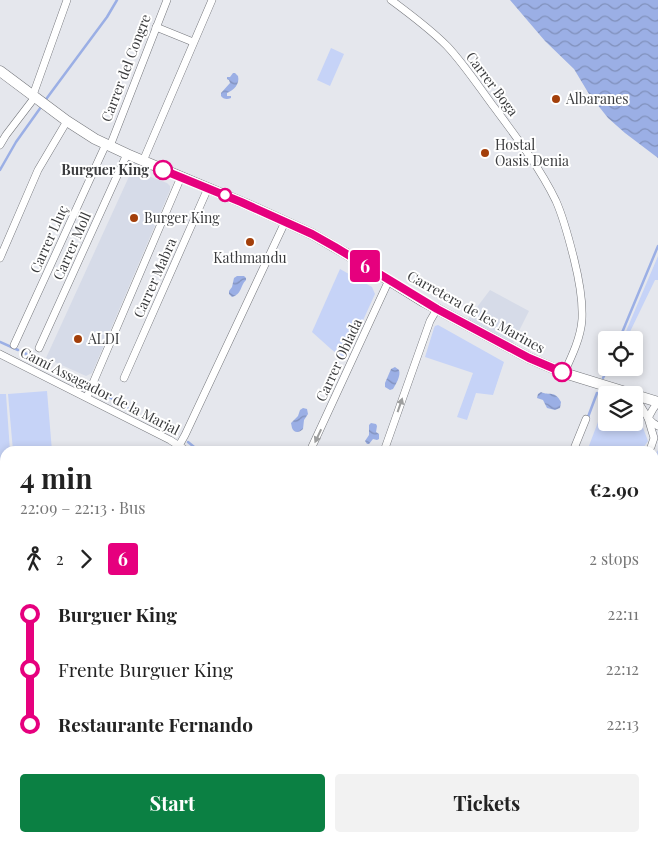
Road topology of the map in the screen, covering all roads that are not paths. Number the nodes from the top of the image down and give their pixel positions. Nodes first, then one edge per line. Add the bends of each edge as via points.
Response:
1 (67, 0) edge
2 (167, 0) edge
3 (212, 0) edge
4 (391, 0) edge
5 (156, 27) junction
6 (193, 42) junction
7 (0, 71) edge
8 (35, 98) junction
9 (67, 120) junction
10 (0, 145) edge
11 (108, 145) junction
12 (127, 154) junction
13 (143, 161) junction
14 (181, 177) junction
15 (208, 188) junction
16 (285, 222) junction
17 (0, 258) edge
18 (389, 280) junction
19 (437, 309) junction
20 (14, 345) dead end
21 (39, 348) dead end
22 (0, 354) edge
23 (564, 373) junction
24 (124, 378) dead end
25 (605, 386) edge
26 (86, 397) junction
27 (643, 398) edge
28 (658, 402) edge
29 (643, 410) edge
30 (648, 418) junction
31 (586, 419) dead end
32 (658, 426) edge
33 (175, 446) edge
34 (180, 446) edge
35 (312, 446) edge
36 (386, 446) edge
37 (575, 446) edge
38 (651, 446) edge

1 - 8 street
2 - 5 street, Carrer del Congre
3 - 6 street
4 - 23 street, Carrer Boga via 431,31 454,55 528,154 556,202 576,268 582,312 582,326
5 - 6 street
5 - 11 street, Carrer del Congre
6 - 13 street
7 - 8 main road, Carretera de les Marines
8 - 9 main road, Carretera de les Marines
8 - 10 street
9 - 11 main road, Carretera de les Marines
9 - 17 street via 38,170
11 - 12 main road, Carretera de les Marines
11 - 20 street, Carrer Lluç
12 - 13 main road, Carretera de les Marines
12 - 21 street, Carrer Moll
13 - 14 main road, Carretera de les Marines
14 - 15 main road, Carretera de les Marines
14 - 26 street
15 - 16 main road, Carretera de les Marines
15 - 24 street, Carrer Mabra
16 - 18 main road, Carretera de les Marines via 335,247
16 - 34 street
18 - 19 main road, Carretera de les Marines
18 -> 35 street, Carrer Oblada
19 - 23 main road, Carretera de les Marines
36 -> 19 street
22 - 26 street, Camí Assagador de la Marjal
23 - 25 main road, Carretera de les Marines
26 - 33 street, Camí Assagador de la Marjal via 170,440
27 - 28 main road, Carretera de les Marines
28 - 30 street
29 - 30 street
30 - 32 street
30 - 38 street via 654,438
31 - 37 street

